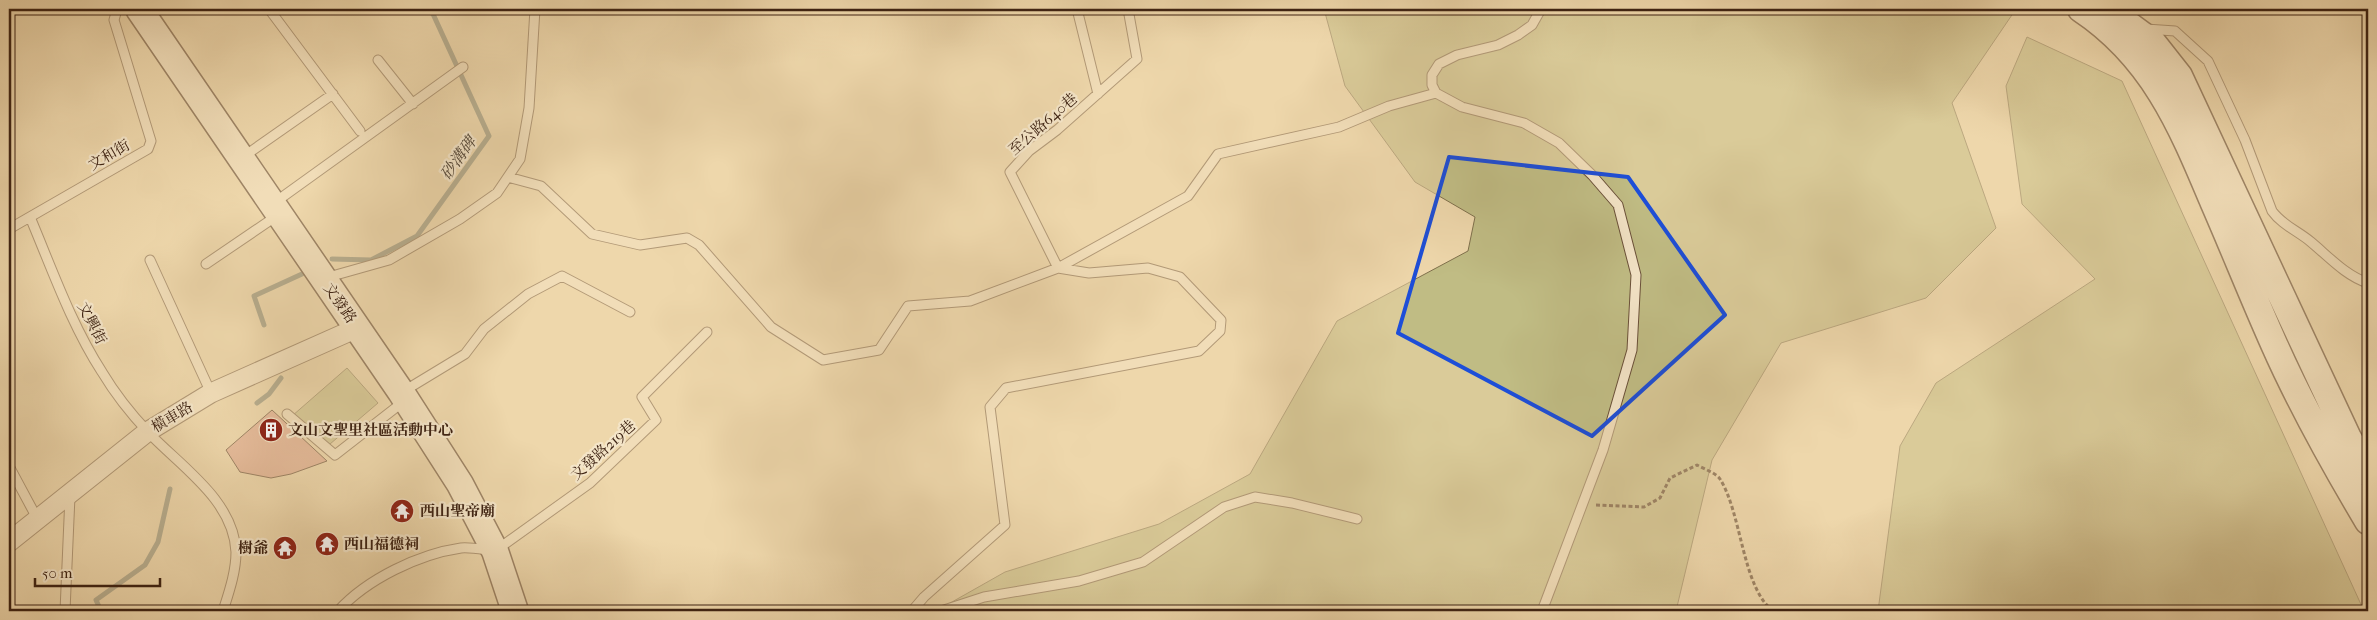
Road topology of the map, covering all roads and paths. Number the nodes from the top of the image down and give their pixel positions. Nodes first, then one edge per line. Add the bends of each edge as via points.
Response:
1 (117, 9) edge
2 (139, 9) edge
3 (269, 9) edge
4 (535, 9) edge
5 (1077, 9) edge
6 (1128, 9) edge
7 (1541, 9) edge
8 (2081, 9) edge
9 (2118, 23) edge
10 (378, 60) dead end
11 (463, 67) dead end
12 (1436, 93) junction
13 (333, 94) junction
14 (1098, 94) junction
15 (413, 104) junction
16 (360, 131) dead end
17 (240, 158) junction
18 (508, 177) junction
19 (275, 210) junction
20 (30, 217) junction
21 (9, 229) edge
22 (150, 260) dead end
23 (206, 264) dead end
24 (1058, 268) junction
25 (323, 279) junction
26 (2368, 283) edge
27 (630, 312) dead end
28 (357, 328) junction
29 (707, 332) dead end
30 (210, 393) junction
31 (404, 396) junction
32 (287, 414) dead end
33 (147, 432) junction
34 (9, 466) edge
35 (2368, 473) edge
36 (70, 493) junction
37 (1583, 502) junction
38 (1357, 519) dead end
39 (38, 520) junction
40 (2368, 521) edge
41 (9, 542) edge
42 (495, 551) junction
43 (65, 611) edge
44 (223, 611) edge
45 (338, 611) edge
46 (516, 611) edge
47 (912, 611) edge
48 (941, 611) edge
49 (1542, 611) edge
50 (1773, 611) edge

1 - 20 lane, 文和街 via 114,20 152,141 148,149
2 - 17 street, 文發路
3 - 13 lane
4 - 18 lane via 529,108 520,159
5 - 14 lane
6 - 14 lane, 至公路640巷 via 1137,59
7 - 12 lane via 1532,25 1518,35 1439,64 1432,75
8 - 9 street
9 - 26 lane via 2175,31 2208,61 2279,221 2356,279
9 - 35 street via 2153,43 2179,76 2344,429
9 - 40 street via 2184,134 2275,346 2332,460
10 - 15 lane
11 - 15 lane
12 - 24 lane via 1389,106 1339,127 1218,154 1188,196
12 - 37 lane via 1462,107 1524,122 1559,143 1618,205 1636,275 1632,350
13 - 16 lane
13 - 17 lane
14 - 24 lane, 至公路640巷 via 1029,151 1010,172
15 - 19 lane
17 - 19 street, 文發路
18 - 24 lane via 541,186 592,234 640,245 687,238 699,245 771,327 823,360 879,350 908,306 970,302
18 - 25 lane via 497,193 468,214 389,260
19 - 23 lane
19 - 25 street, 文發路
20 - 21 lane, 文和街
20 - 33 lane, 文興街 via 70,313 102,372
22 - 30 lane
24 - 47 lane via 1089,273 1148,268 1180,277 1221,320 1220,331 1199,351 1006,388 990,407 1004,525
25 - 28 street, 文發路
27 - 31 lane via 562,276 528,294 484,329 465,354
28 - 30 street, 橫車路
28 - 31 street, 文發路
29 - 42 lane, 文發路219巷 via 642,397 656,420 590,483
30 - 33 street, 橫車路
31 - 32 lane via 335,455
31 - 42 street, 文發路 via 460,484
33 - 36 street, 橫車路
33 - 44 lane, 文興街 via 197,478 215,499 228,524 236,551
34 - 39 lane
36 - 39 street, 橫車路
36 - 43 lane
37 - 49 lane
37 - 50 path via 1644,507 1660,498 1670,478 1697,465 1719,478 1736,517 1742,548 1763,603
38 - 48 lane via 1255,497 1224,507 1143,562 1079,580 984,597
39 - 41 street, 橫車路
42 - 45 lane via 462,548 411,560 366,588
42 - 46 street, 文發路

